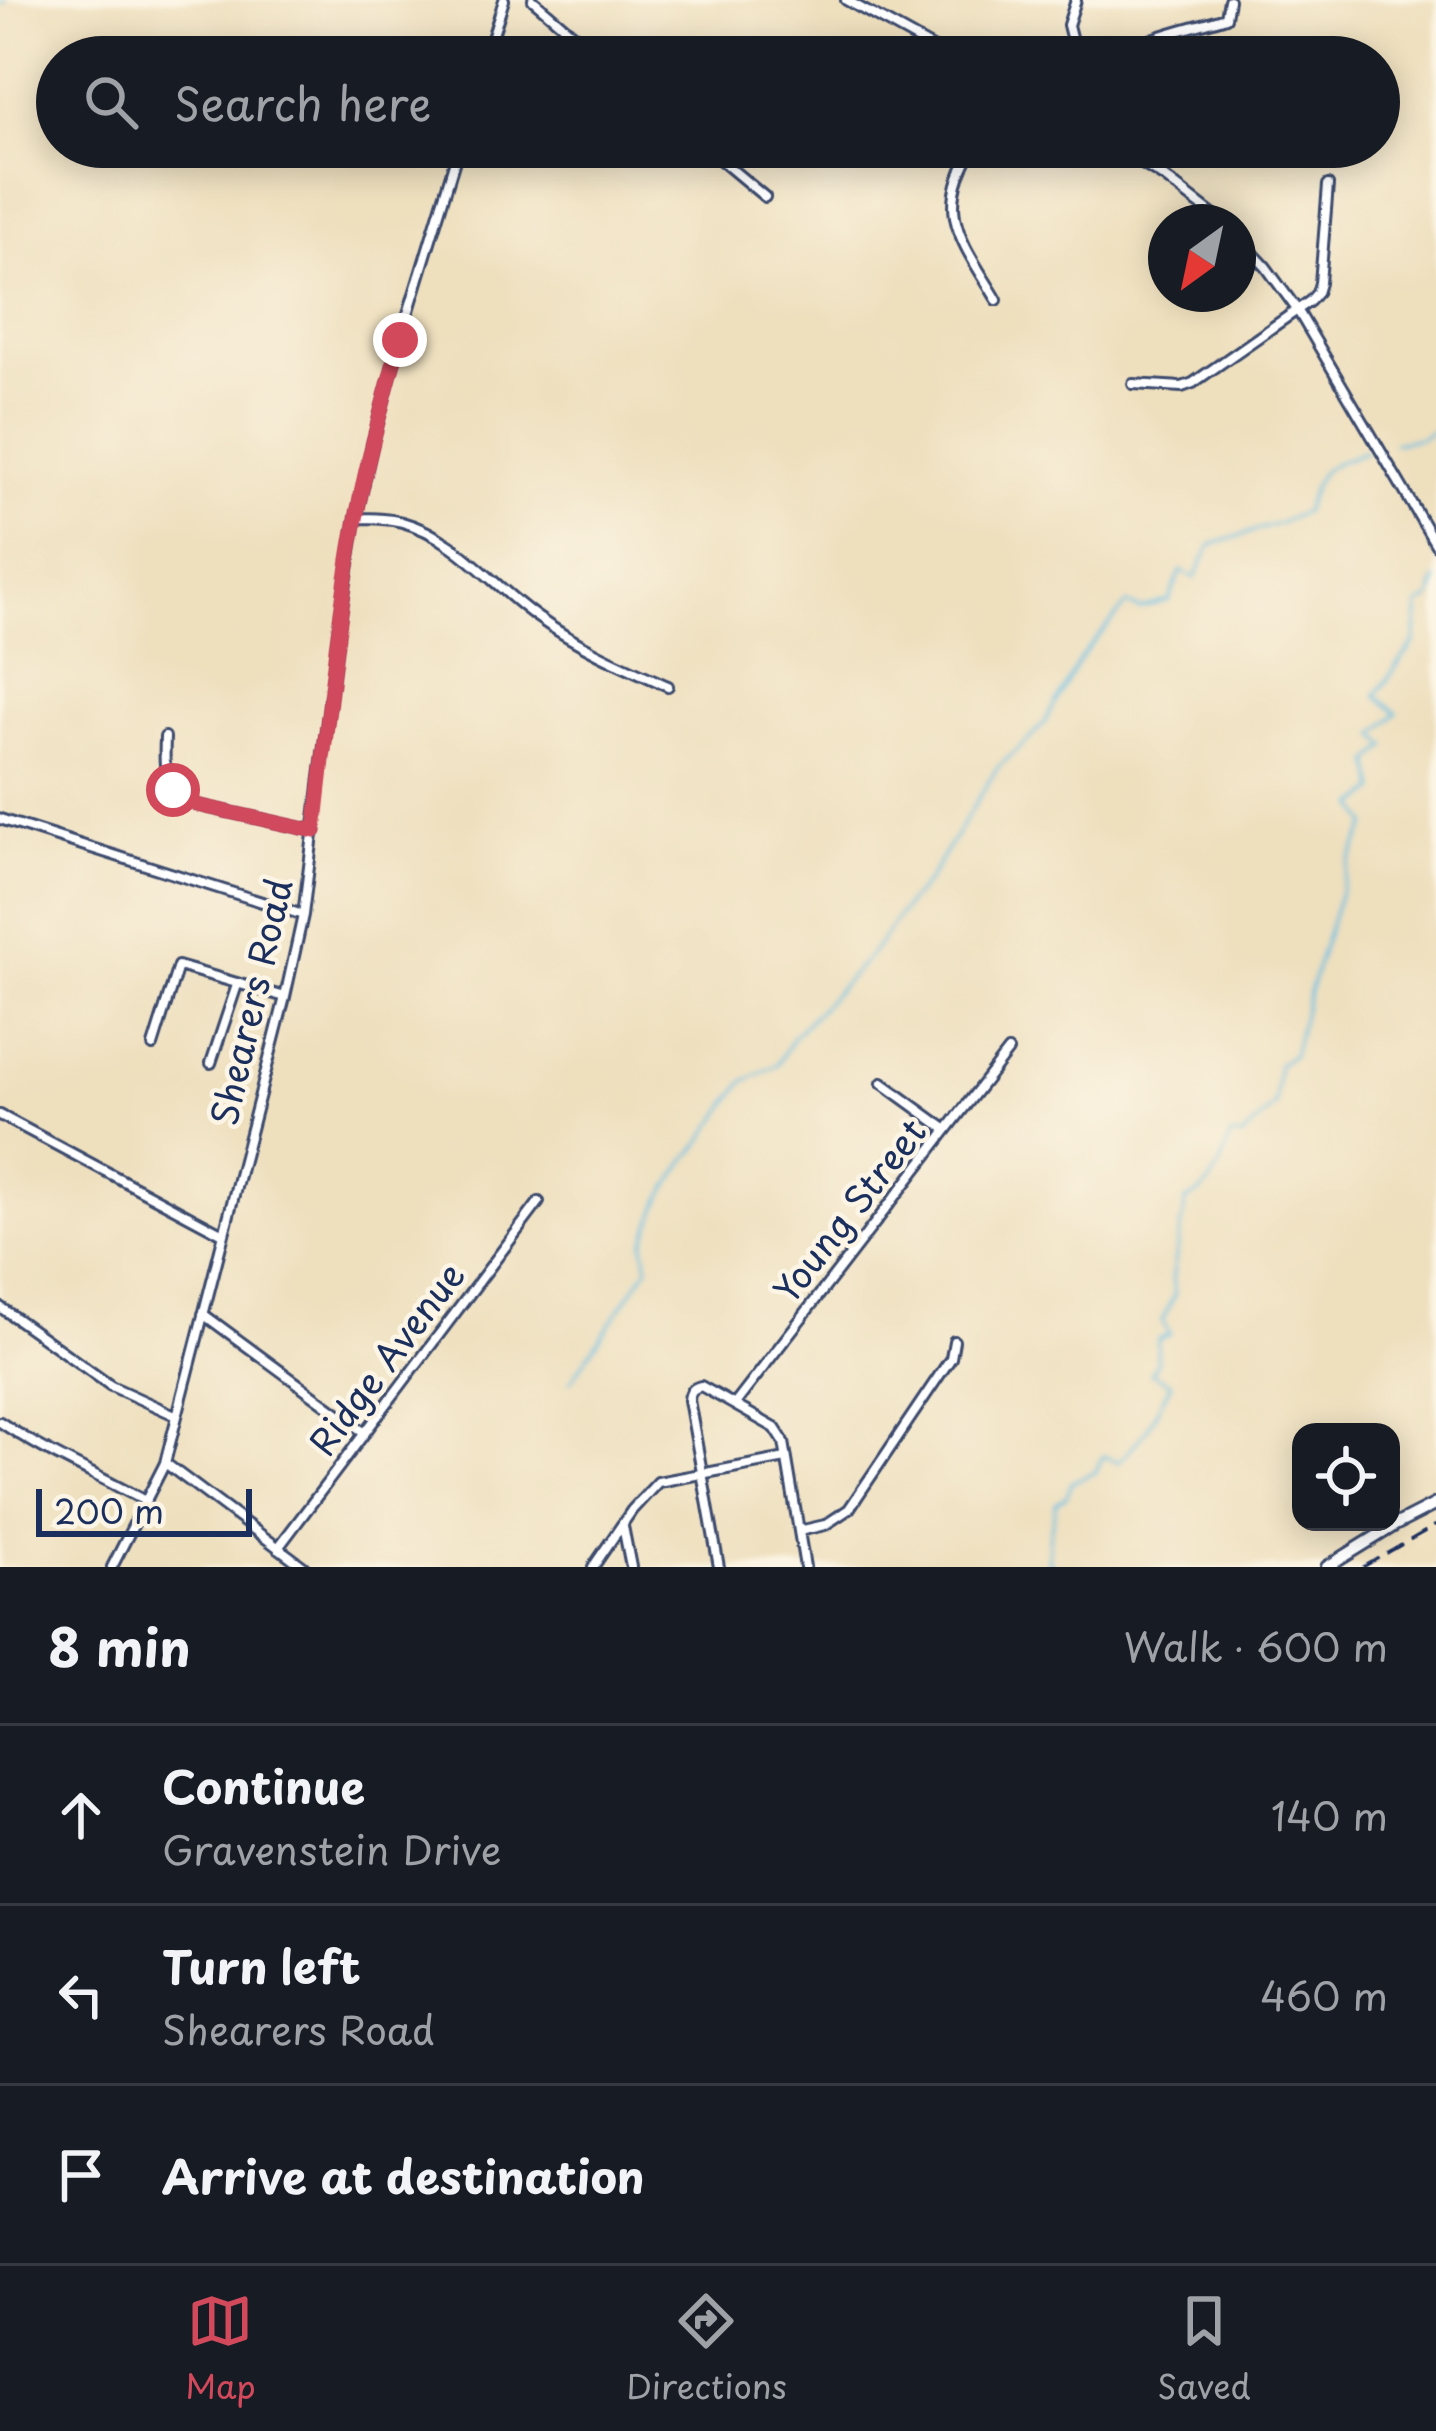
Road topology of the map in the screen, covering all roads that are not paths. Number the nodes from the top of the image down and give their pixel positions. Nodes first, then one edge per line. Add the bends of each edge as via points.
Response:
1 (504, 0) edge
2 (533, 0) edge
3 (846, 0) edge
4 (1076, 0) edge
5 (1229, 0) edge
6 (493, 36) edge
7 (575, 36) edge
8 (911, 36) edge
9 (1071, 36) edge
10 (1163, 36) edge
11 (453, 168) edge
12 (730, 168) edge
13 (961, 168) edge
14 (1149, 168) edge
15 (1328, 184) dead end
16 (764, 196) dead end
17 (1199, 204) edge
18 (1256, 256) edge
19 (997, 300) dead end
20 (1298, 311) junction
21 (1133, 384) dead end
22 (356, 518) junction
23 (1436, 545) edge
24 (668, 686) dead end
25 (165, 736) dead end
26 (0, 819) edge
27 (315, 831) junction
28 (303, 915) junction
29 (236, 985) junction
30 (285, 997) junction
31 (153, 1046) dead end
32 (1008, 1051) dead end
33 (211, 1063) dead end
34 (882, 1083) dead end
35 (0, 1115) edge
36 (947, 1130) junction
37 (539, 1202) dead end
38 (224, 1234) junction
39 (0, 1307) edge
40 (203, 1314) junction
41 (954, 1341) dead end
42 (735, 1404) junction
43 (177, 1416) junction
44 (0, 1422) edge
45 (365, 1433) junction
46 (787, 1458) junction
47 (164, 1463) junction
48 (702, 1473) junction
49 (145, 1501) junction
50 (1436, 1504) edge
51 (622, 1525) junction
52 (799, 1531) junction
53 (278, 1548) junction
54 (114, 1566) edge
55 (304, 1567) edge
56 (593, 1567) edge
57 (632, 1567) edge
58 (719, 1567) edge
59 (805, 1567) edge
60 (1327, 1567) edge

1 - 6 street
2 - 7 street
3 - 8 street
4 - 9 street
5 - 10 street via 1226,17
11 - 22 street, Shearers Road
12 - 16 street
13 - 19 street via 952,195 956,226
14 - 17 street
15 - 20 street via 1320,283
18 - 20 street
20 - 21 street via 1193,383
20 - 23 street
22 - 24 street via 423,530 537,618
22 - 27 street, Shearers Road
25 - 27 street via 166,777 184,799
26 - 28 street
27 - 28 street, Shearers Road
28 - 30 street, Shearers Road
29 - 30 street
29 - 31 street via 178,966
29 - 33 street
30 - 38 street, Shearers Road
32 - 36 street, Young Street
34 - 36 street
35 - 38 street
36 - 42 street, Young Street
37 - 45 street, Ridge Avenue
38 - 40 street, Shearers Road
39 - 43 street via 111,1386
40 - 43 street, Shearers Road
40 - 45 street
41 - 52 street via 952,1358 849,1509
42 - 46 street via 775,1428
42 - 48 street via 701,1386 690,1393
43 - 47 street, Shearers Road
44 - 49 street
45 - 53 street, Ridge Avenue
46 - 48 street
46 - 52 street
47 - 49 street, Shearers Road
47 - 53 street
48 - 51 street via 658,1482
48 - 58 street
49 - 54 street, Shearers Road
50 - 60 main road
51 - 56 street
51 - 57 street
52 - 59 street
53 - 55 street

